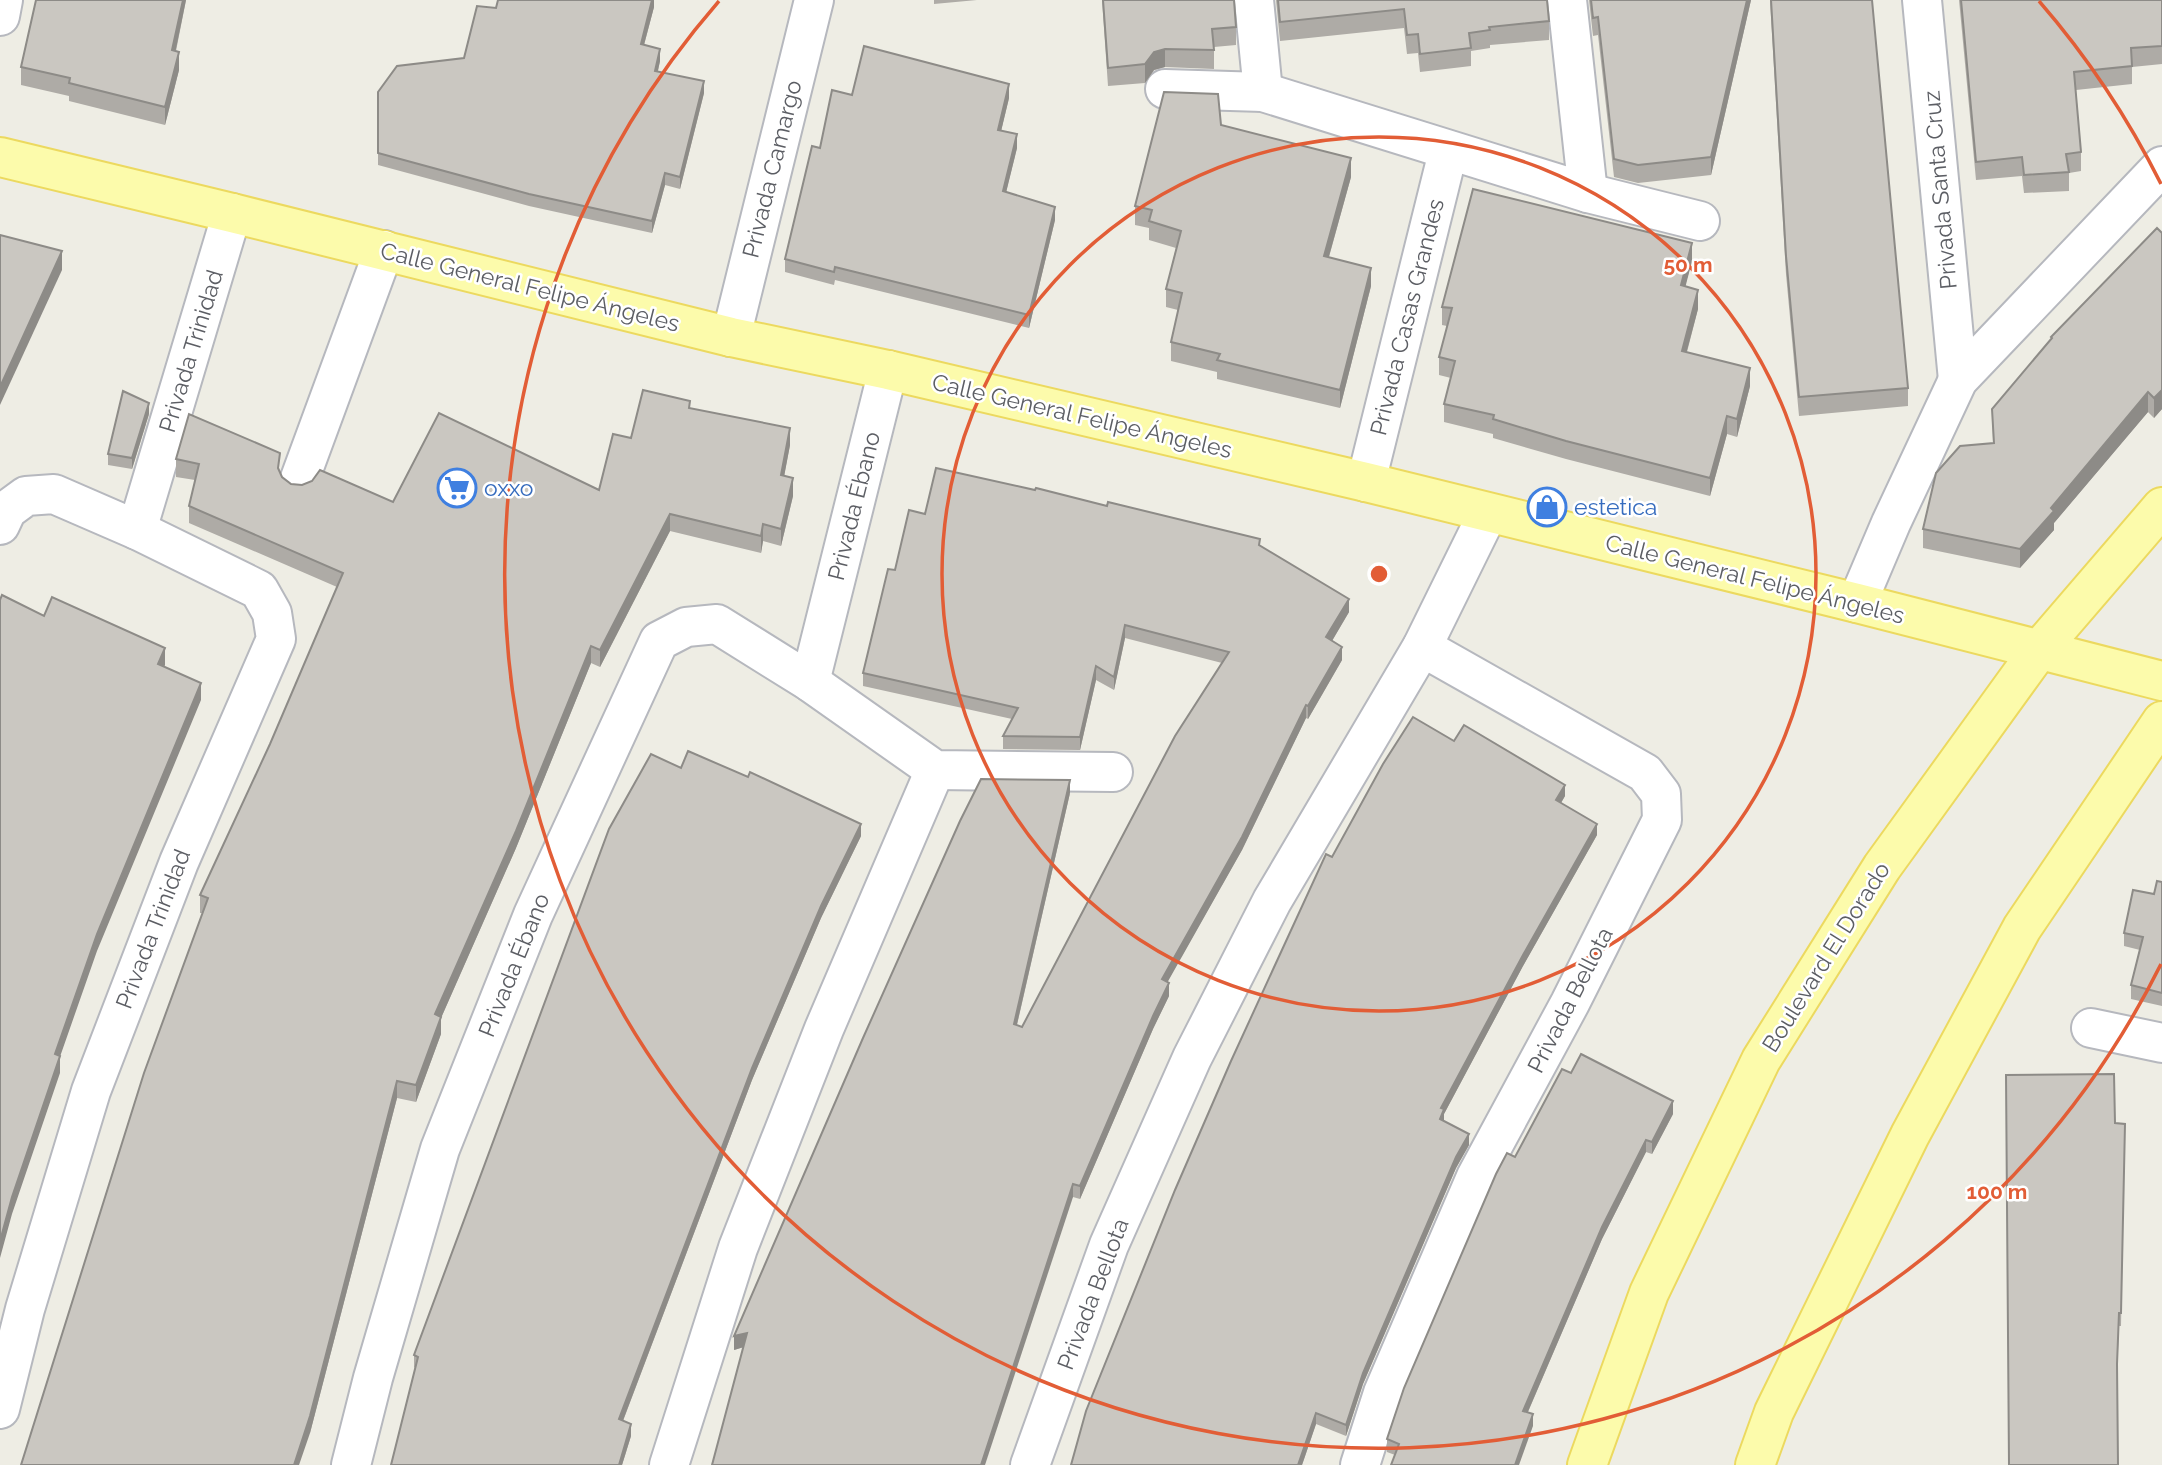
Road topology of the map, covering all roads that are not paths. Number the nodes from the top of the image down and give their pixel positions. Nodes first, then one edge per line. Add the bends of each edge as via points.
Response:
1 (3, 0) edge
2 (814, 0) edge
3 (1254, 0) edge
4 (1567, 0) edge
5 (1922, 0) edge
6 (0, 16) edge
7 (1165, 89) edge
8 (1263, 92) junction
9 (1448, 152) junction
10 (0, 157) edge
11 (2162, 166) edge
12 (1588, 193) junction
13 (232, 213) junction
14 (1700, 221) dead end
15 (384, 250) junction
16 (731, 337) junction
17 (888, 370) junction
18 (1958, 380) junction
19 (299, 481) dead end
20 (1366, 482) junction
21 (2162, 507) edge
22 (1488, 513) junction
23 (0, 525) edge
24 (136, 530) junction
25 (1857, 603) junction
26 (1422, 647) junction
27 (2039, 650) junction
28 (2162, 681) edge
29 (810, 682) junction
30 (2162, 722) edge
31 (935, 770) junction
32 (1112, 772) dead end
33 (2091, 1028) dead end
34 (2162, 1043) edge
35 (0, 1409) edge
36 (351, 1465) edge
37 (668, 1465) edge
38 (1030, 1465) edge
39 (1360, 1465) edge
40 (1587, 1465) edge
41 (1755, 1465) edge

1 - 6 street
2 - 16 street, Privada Camargo
3 - 8 street
4 - 12 street
5 - 18 street, Privada Santa Cruz
7 - 8 street
8 - 9 street
9 - 12 street
9 - 20 street, Privada Casas Grandes
10 - 13 main road, Calle General Felipe Ángeles
11 - 18 street
12 - 14 street
13 - 15 main road, Calle General Felipe Ángeles
13 - 24 street, Privada Trinidad
15 - 16 main road, Calle General Felipe Ángeles
15 - 19 street
16 - 17 main road, Calle General Felipe Ángeles
17 - 20 main road, Calle General Felipe Ángeles
17 - 29 street, Privada Ébano
18 - 25 street
20 - 22 main road, Calle General Felipe Ángeles
21 - 27 main road, Boulevard El Dorado
22 - 25 main road, Calle General Felipe Ángeles
22 - 26 street, Privada Bellota
23 - 24 street, Privada Trinidad via 7,510 26,496 54,494
24 - 35 street, Privada Trinidad via 260,590 272,613 276,639 178,862 91,1091
25 - 27 main road, Calle General Felipe Ángeles
26 - 38 street, Privada Bellota via 1272,901 1192,1058 1109,1245
26 - 39 street, Privada Bellota via 1645,772 1661,794 1662,820 1476,1177 1383,1393
27 - 28 main road, Calle General Felipe Ángeles
27 - 40 main road, Boulevard El Dorado via 1882,867 1761,1060 1649,1293
29 - 31 street, Privada Ébano
29 - 36 street, Privada Ébano via 717,624 686,627 659,641 533,915 440,1149
30 - 41 main road via 2022,928 1910,1135 1774,1412
31 - 32 street
31 - 37 street via 824,1029 738,1248
33 - 34 street

